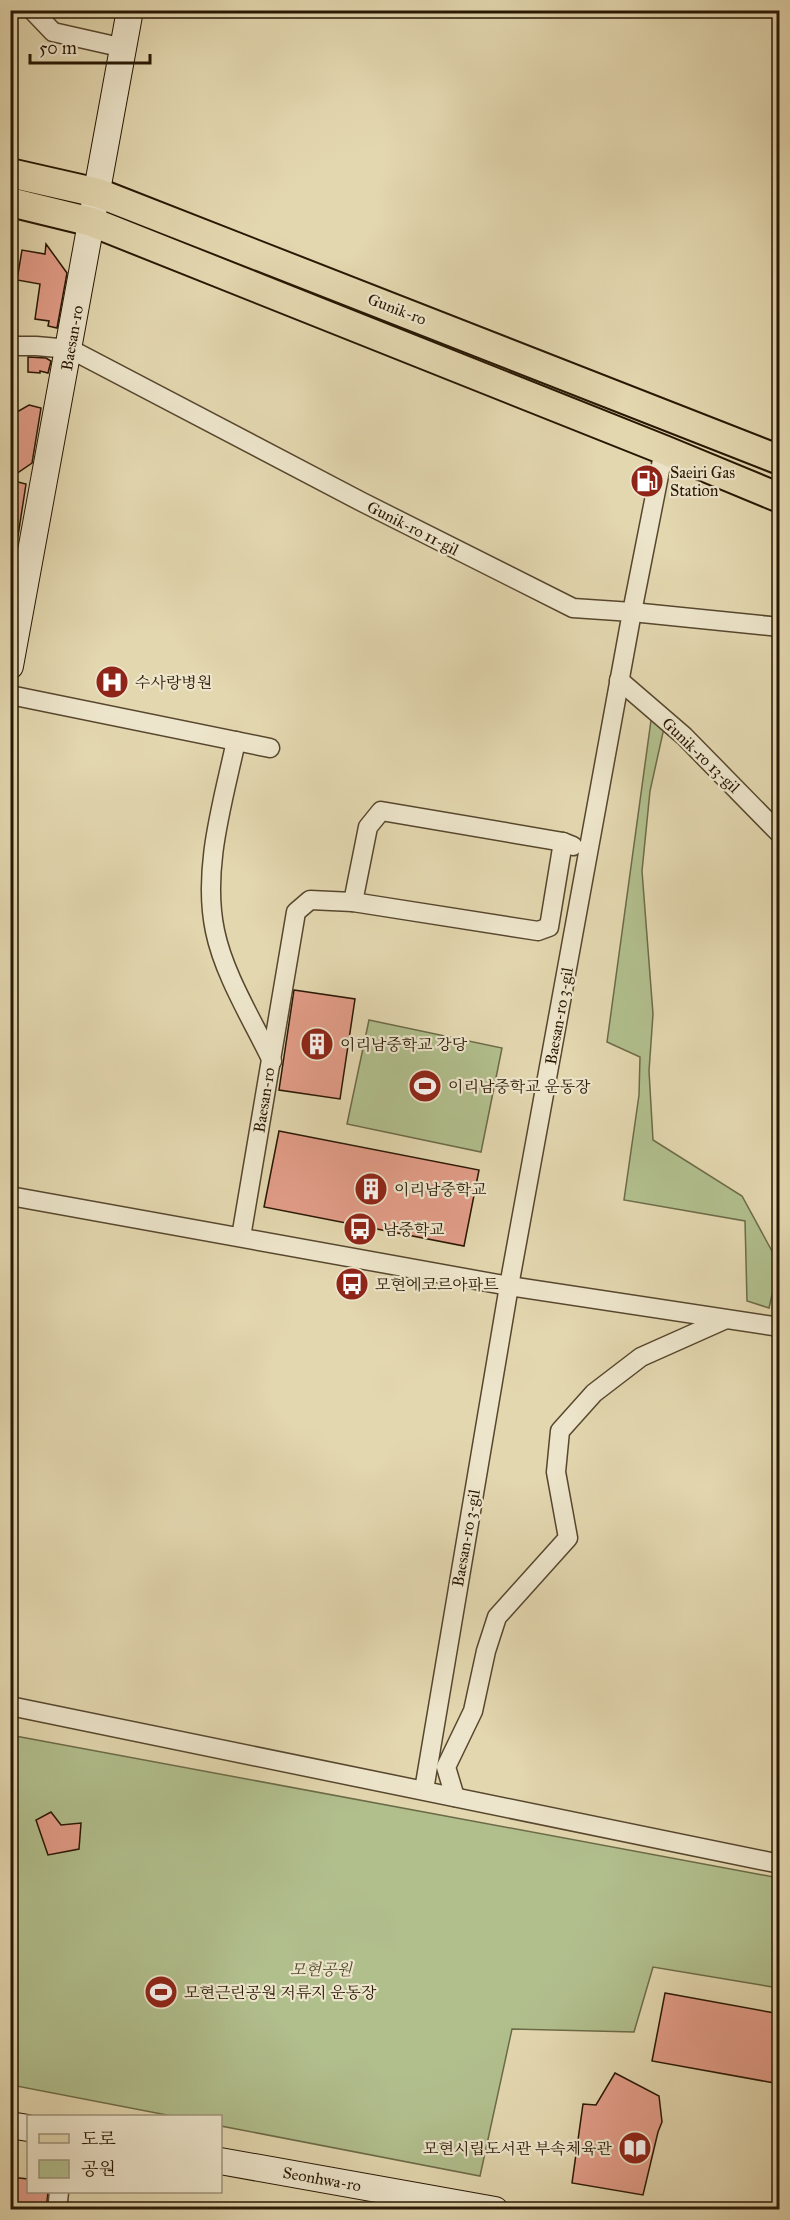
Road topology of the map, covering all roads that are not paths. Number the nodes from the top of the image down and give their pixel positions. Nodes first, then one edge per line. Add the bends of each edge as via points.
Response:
1 (32, 10) edge
2 (130, 10) edge
3 (123, 48) junction
4 (10, 173) edge
5 (98, 193) junction
6 (10, 202) edge
7 (92, 222) junction
8 (10, 346) edge
9 (70, 349) junction
10 (664, 450) junction
11 (780, 460) edge
12 (780, 498) edge
13 (20, 559) edge
14 (632, 612) junction
15 (780, 627) edge
16 (10, 666) edge
17 (619, 680) junction
18 (10, 695) edge
19 (236, 741) junction
20 (270, 748) dead end
21 (780, 834) edge
22 (563, 842) junction
23 (589, 852) junction
24 (353, 902) junction
25 (272, 1061) junction
26 (10, 1196) edge
27 (241, 1237) junction
28 (509, 1286) junction
29 (724, 1320) junction
30 (780, 1327) edge
31 (10, 1706) edge
32 (424, 1790) junction
33 (454, 1797) junction
34 (780, 1864) edge
35 (10, 2125) edge
36 (27, 2128) edge
37 (222, 2161) edge
38 (58, 2193) edge
39 (410, 2202) edge
40 (57, 2210) edge
41 (495, 2210) edge

1 - 3 street via 53,32
2 - 3 street, Baesan-ro
3 - 5 street, Baesan-ro
4 - 5 main road, Gunik-ro
5 - 7 street, Baesan-ro
5 - 11 main road, Gunik-ro
6 - 7 main road, Gunik-ro
7 - 9 street, Baesan-ro
7 - 10 main road, Gunik-ro
8 - 9 street
9 - 13 street, Baesan-ro
9 - 14 street, Gunik-ro 11-gil via 573,608
10 - 12 main road, Gunik-ro
10 - 14 street
13 - 16 street, Baesan-ro
14 - 15 street, Gunik-ro 11-gil
14 - 17 street, Baesan-ro 3-gil
17 - 21 street, Gunik-ro 13-gil via 684,736
17 - 23 street, Baesan-ro 3-gil
18 - 19 street
19 - 20 street
19 - 25 street, Baesan-ro via 212,863 215,932 227,967
22 - 23 street
22 - 24 street via 381,811 368,827
22 - 24 street via 549,927 538,931
23 - 28 street, Baesan-ro 3-gil
24 - 25 street via 310,900 296,912
25 - 27 street, Baesan-ro
26 - 27 street
27 - 28 street
28 - 29 street
28 - 32 street, Baesan-ro 3-gil
29 - 30 street
29 - 33 street via 641,1358 594,1393 560,1431 556,1472 568,1538 497,1617 473,1711 446,1767
31 - 32 street
32 - 33 street
33 - 34 street
35 - 36 street
37 - 39 street, Seonhwa-ro
38 - 40 street
39 - 41 street, Seonhwa-ro

